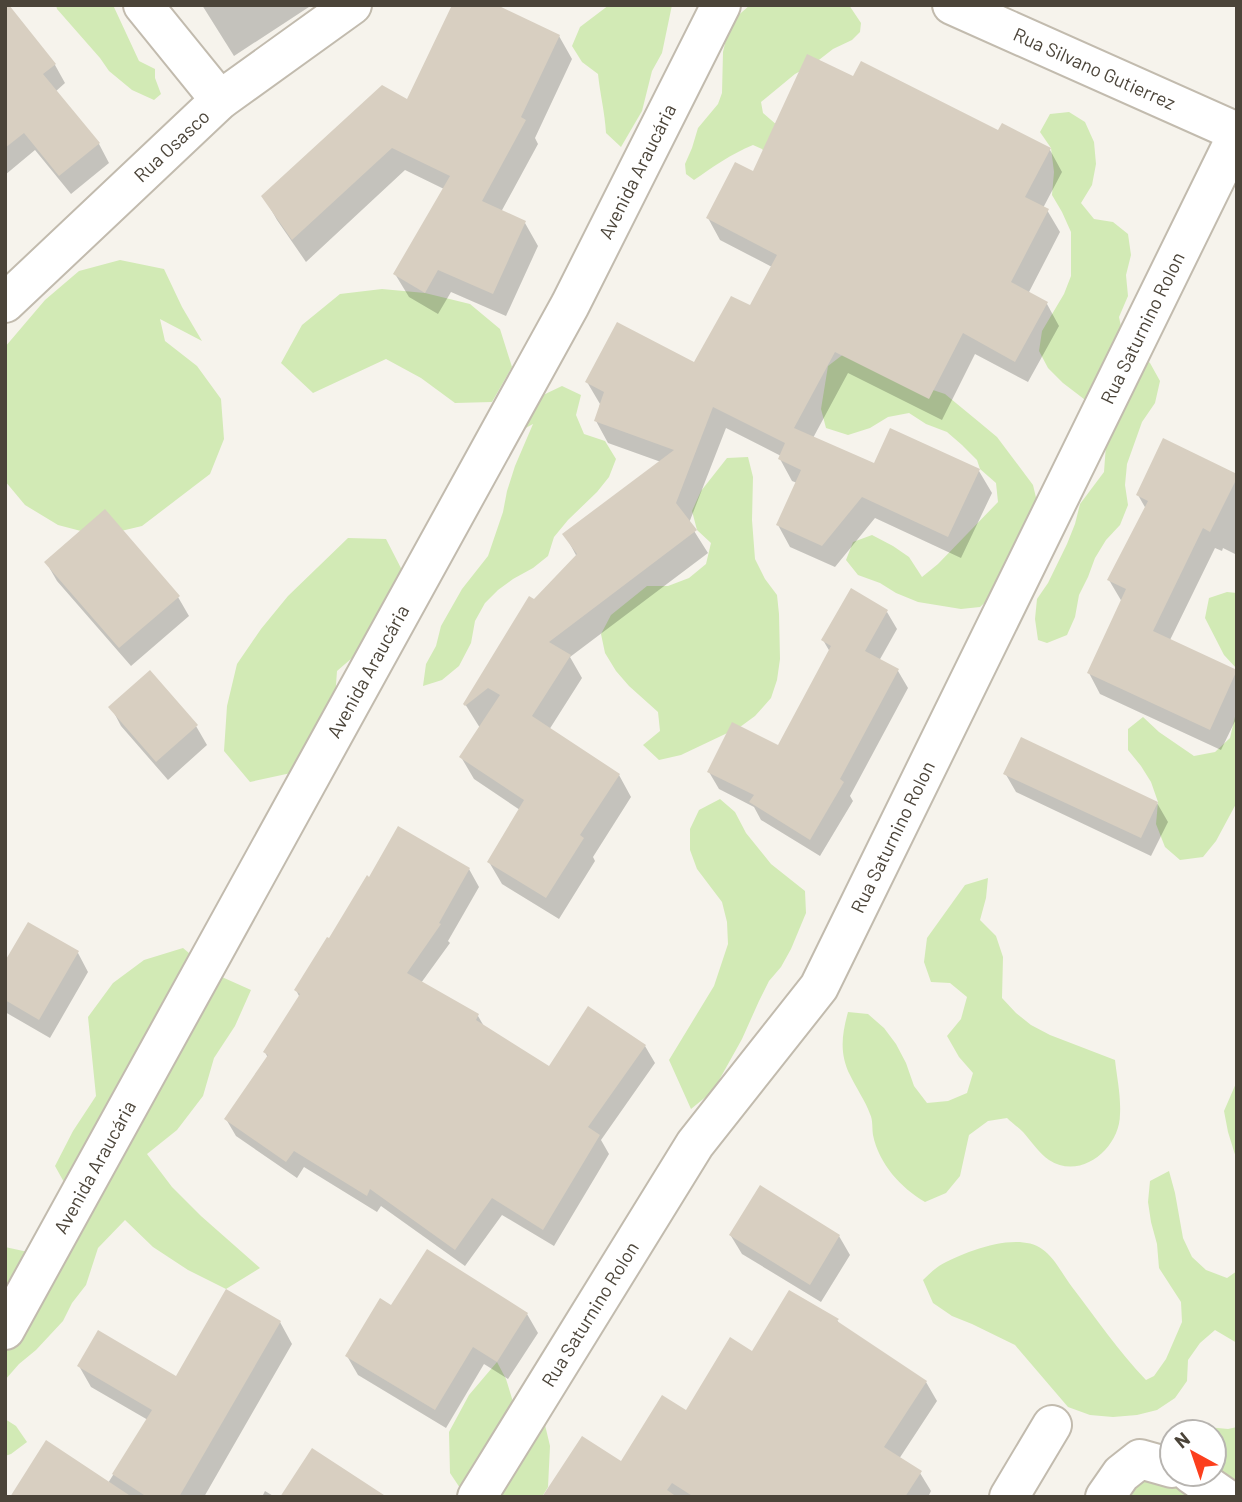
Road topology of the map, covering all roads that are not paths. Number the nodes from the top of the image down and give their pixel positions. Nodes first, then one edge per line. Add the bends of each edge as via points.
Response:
1 (143, 5) edge
2 (352, 5) edge
3 (721, 5) edge
4 (951, 5) edge
5 (220, 100) junction
6 (1237, 134) edge
7 (5, 303) edge
8 (5, 1330) edge
9 (1052, 1425) dead end
10 (1158, 1464) edge
11 (477, 1497) edge
12 (1009, 1497) edge
13 (1105, 1497) edge

1 - 5 street
2 - 5 street, Rua Osasco
3 - 8 street, Avenida Araucária via 575,294
4 - 6 street, Rua Silvano Gutierrez
5 - 7 street, Rua Osasco
6 - 11 street, Rua Saturnino Rolon via 819,987 695,1144
9 - 12 street
10 - 13 street via 1140,1459 1121,1474

